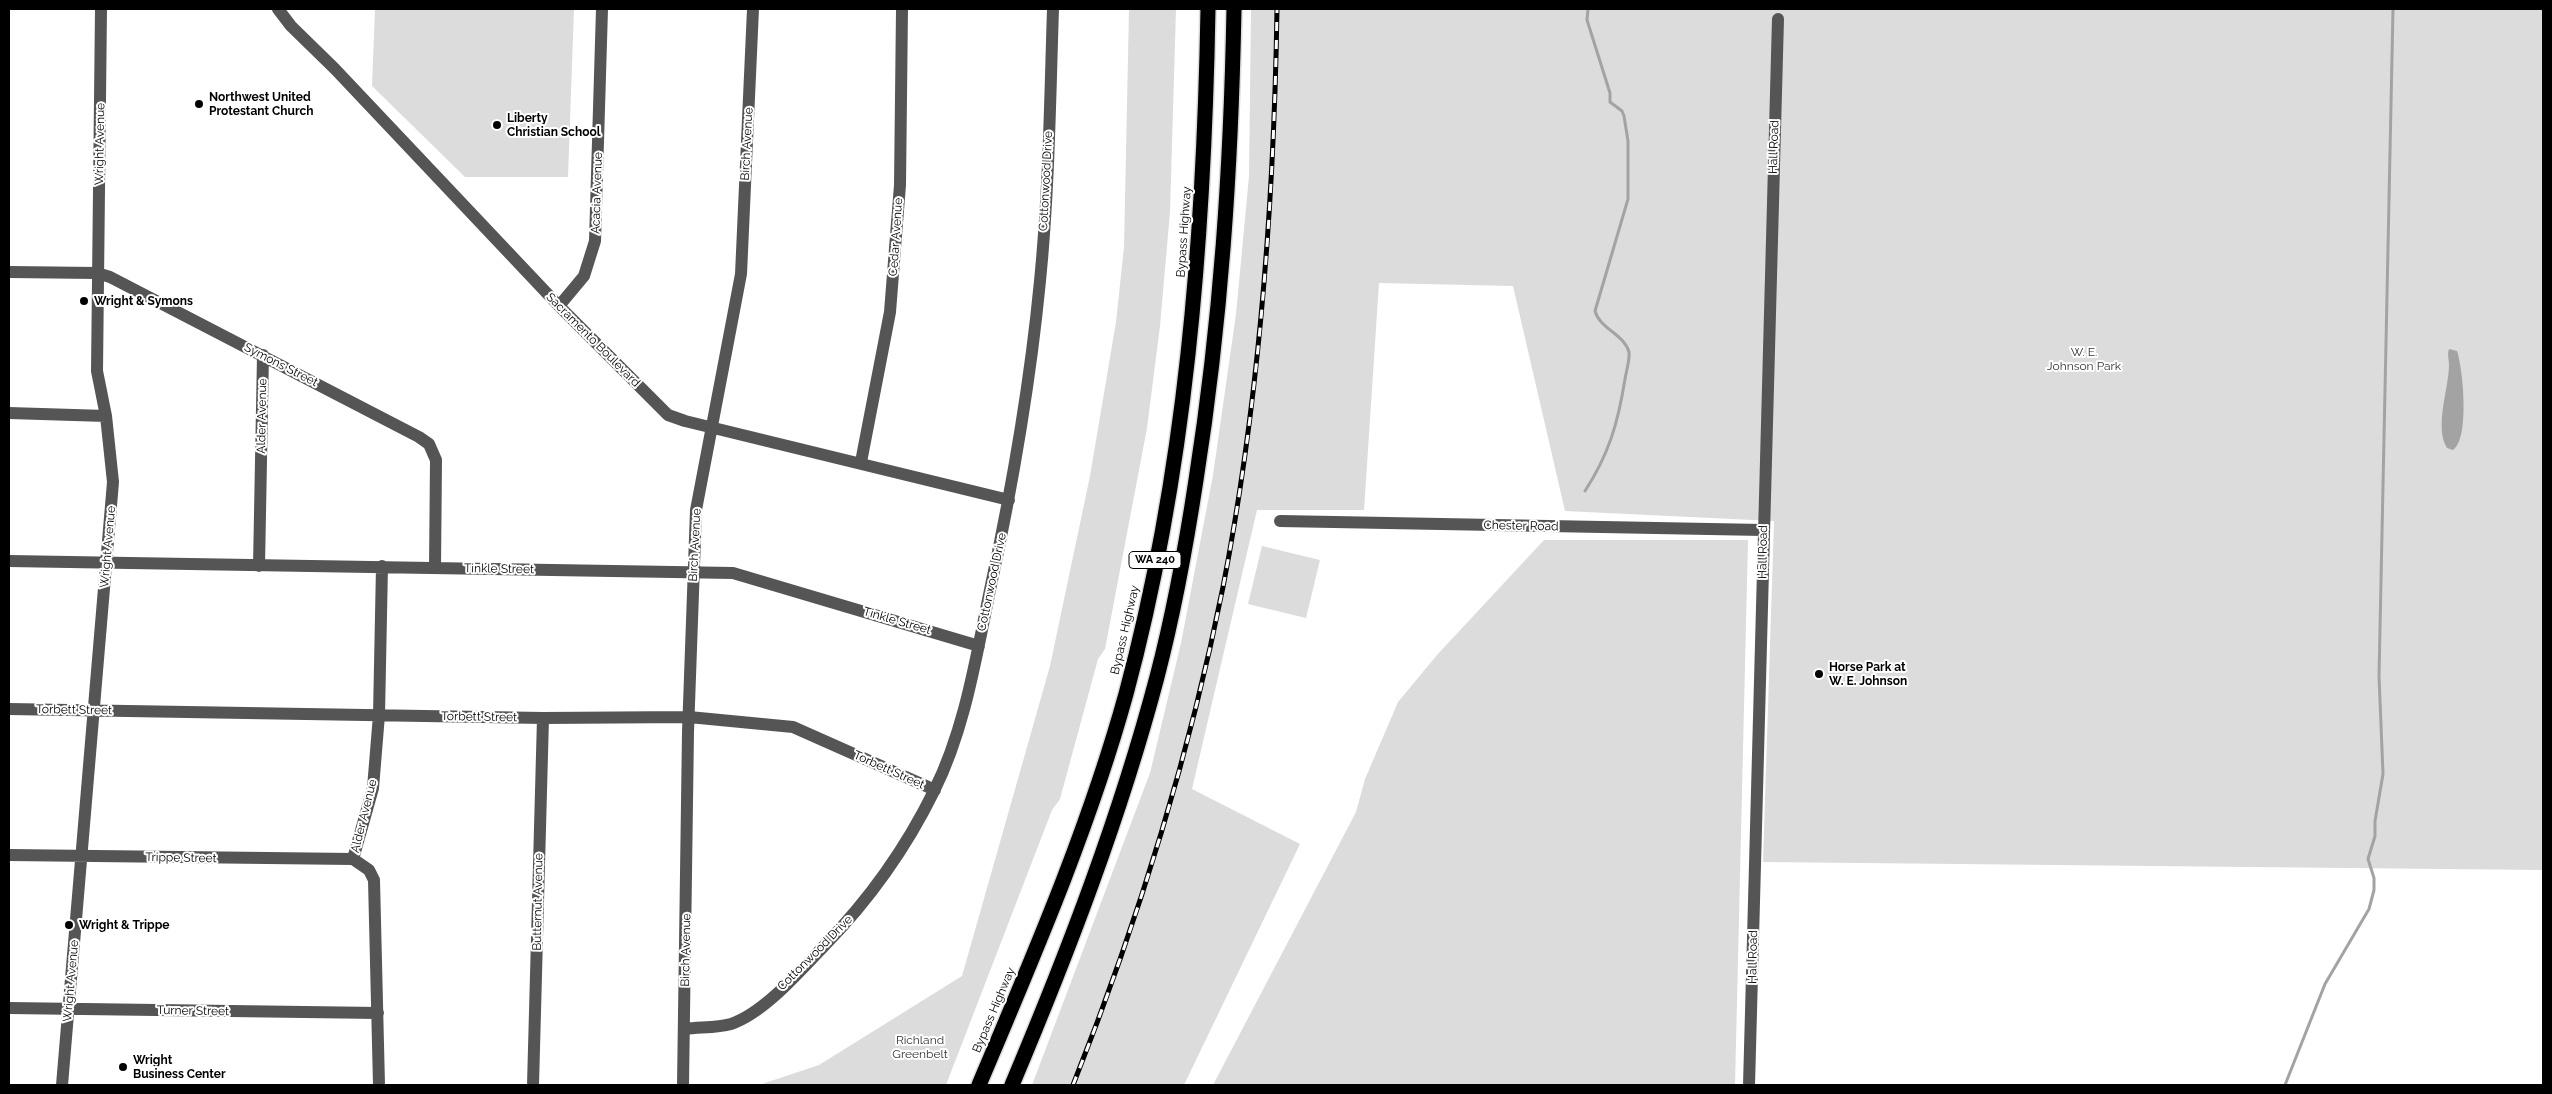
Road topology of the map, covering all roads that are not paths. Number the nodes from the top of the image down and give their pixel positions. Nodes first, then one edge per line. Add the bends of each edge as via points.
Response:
1 (102, 9) edge
2 (278, 9) edge
3 (602, 9) edge
4 (752, 9) edge
5 (902, 9) edge
6 (1053, 9) edge
7 (1208, 9) edge
8 (1234, 9) edge
9 (1778, 19) dead end
10 (9, 272) edge
11 (97, 273) junction
12 (559, 306) junction
13 (263, 355) junction
14 (9, 413) edge
15 (106, 416) junction
16 (713, 428) junction
17 (861, 462) junction
18 (1009, 500) junction
19 (1280, 521) dead end
20 (1763, 530) junction
21 (9, 561) edge
22 (106, 564) junction
23 (259, 566) junction
24 (382, 566) junction
25 (435, 568) junction
26 (693, 571) junction
27 (979, 646) junction
28 (9, 709) edge
29 (94, 711) junction
30 (379, 715) junction
31 (689, 717) junction
32 (543, 718) junction
33 (935, 790) junction
34 (9, 855) edge
35 (82, 857) junction
36 (353, 860) junction
37 (9, 1008) edge
38 (68, 1009) junction
39 (378, 1013) junction
40 (685, 1029) junction
41 (62, 1085) edge
42 (379, 1085) edge
43 (533, 1085) edge
44 (683, 1085) edge
45 (979, 1085) edge
46 (1012, 1085) edge
47 (1749, 1085) edge

1 - 11 street, Wright Avenue
2 - 12 street, Sacramento Boulevard
3 - 12 street, Acacia Avenue via 595,241 584,276
4 - 16 street, Birch Avenue via 741,274
5 - 17 street, Cedar Avenue via 900,185 890,312
6 - 18 street, Cottonwood Drive via 1049,148 1040,278
7 - 45 highway, Bypass Highway / WA 240 via 1203,182 1190,339 1170,481 1148,602 1126,695 1093,800 1045,928
8 - 46 highway, WA 240 via 1229,174 1214,357 1175,598 1158,674 1118,808 1064,961
9 - 20 street, Hall Road
10 - 11 street, Symons Street
11 - 13 street, Symons Street
11 - 15 street, Wright Avenue via 97,370
12 - 16 street, Sacramento Boulevard via 668,415
13 - 23 street, Alder Avenue
13 - 25 street, Symons Street via 429,444 436,460
14 - 15 street
15 - 22 street, Wright Avenue via 113,482
16 - 17 street, Sacramento Boulevard
16 - 26 street, Birch Avenue via 696,510
17 - 18 street, Sacramento Boulevard
18 - 27 street, Cottonwood Drive
19 - 20 street, Chester Road
20 - 47 street, Hall Road
21 - 22 street, Tinkle Street
22 - 23 street, Tinkle Street
22 - 29 street, Wright Avenue
23 - 24 street, Tinkle Street
24 - 25 street, Tinkle Street
24 - 30 street, Alder Avenue
25 - 26 street, Tinkle Street
26 - 27 street, Tinkle Street via 733,573
26 - 31 street, Birch Avenue
27 - 33 street, Cottonwood Drive via 962,716
28 - 29 street, Torbett Street
29 - 30 street, Torbett Street
29 - 35 street, Wright Avenue
30 - 32 street, Torbett Street
30 - 36 street, Alder Avenue via 373,788
31 - 32 street, Torbett Street
31 - 33 street, Torbett Street via 793,727
31 - 40 street, Birch Avenue
32 - 43 street, Butternut Avenue
33 - 40 street, Cottonwood Drive via 903,847 863,903 794,977 757,1009 731,1024
34 - 35 street, Trippe Street
35 - 36 street, Trippe Street
35 - 38 street, Wright Avenue
36 - 39 street, Alder Avenue via 369,870 374,880
37 - 38 street, Turner Street
38 - 39 street, Turner Street
38 - 41 street, Wright Avenue
39 - 42 street, Alder Avenue
40 - 44 street, Birch Avenue

